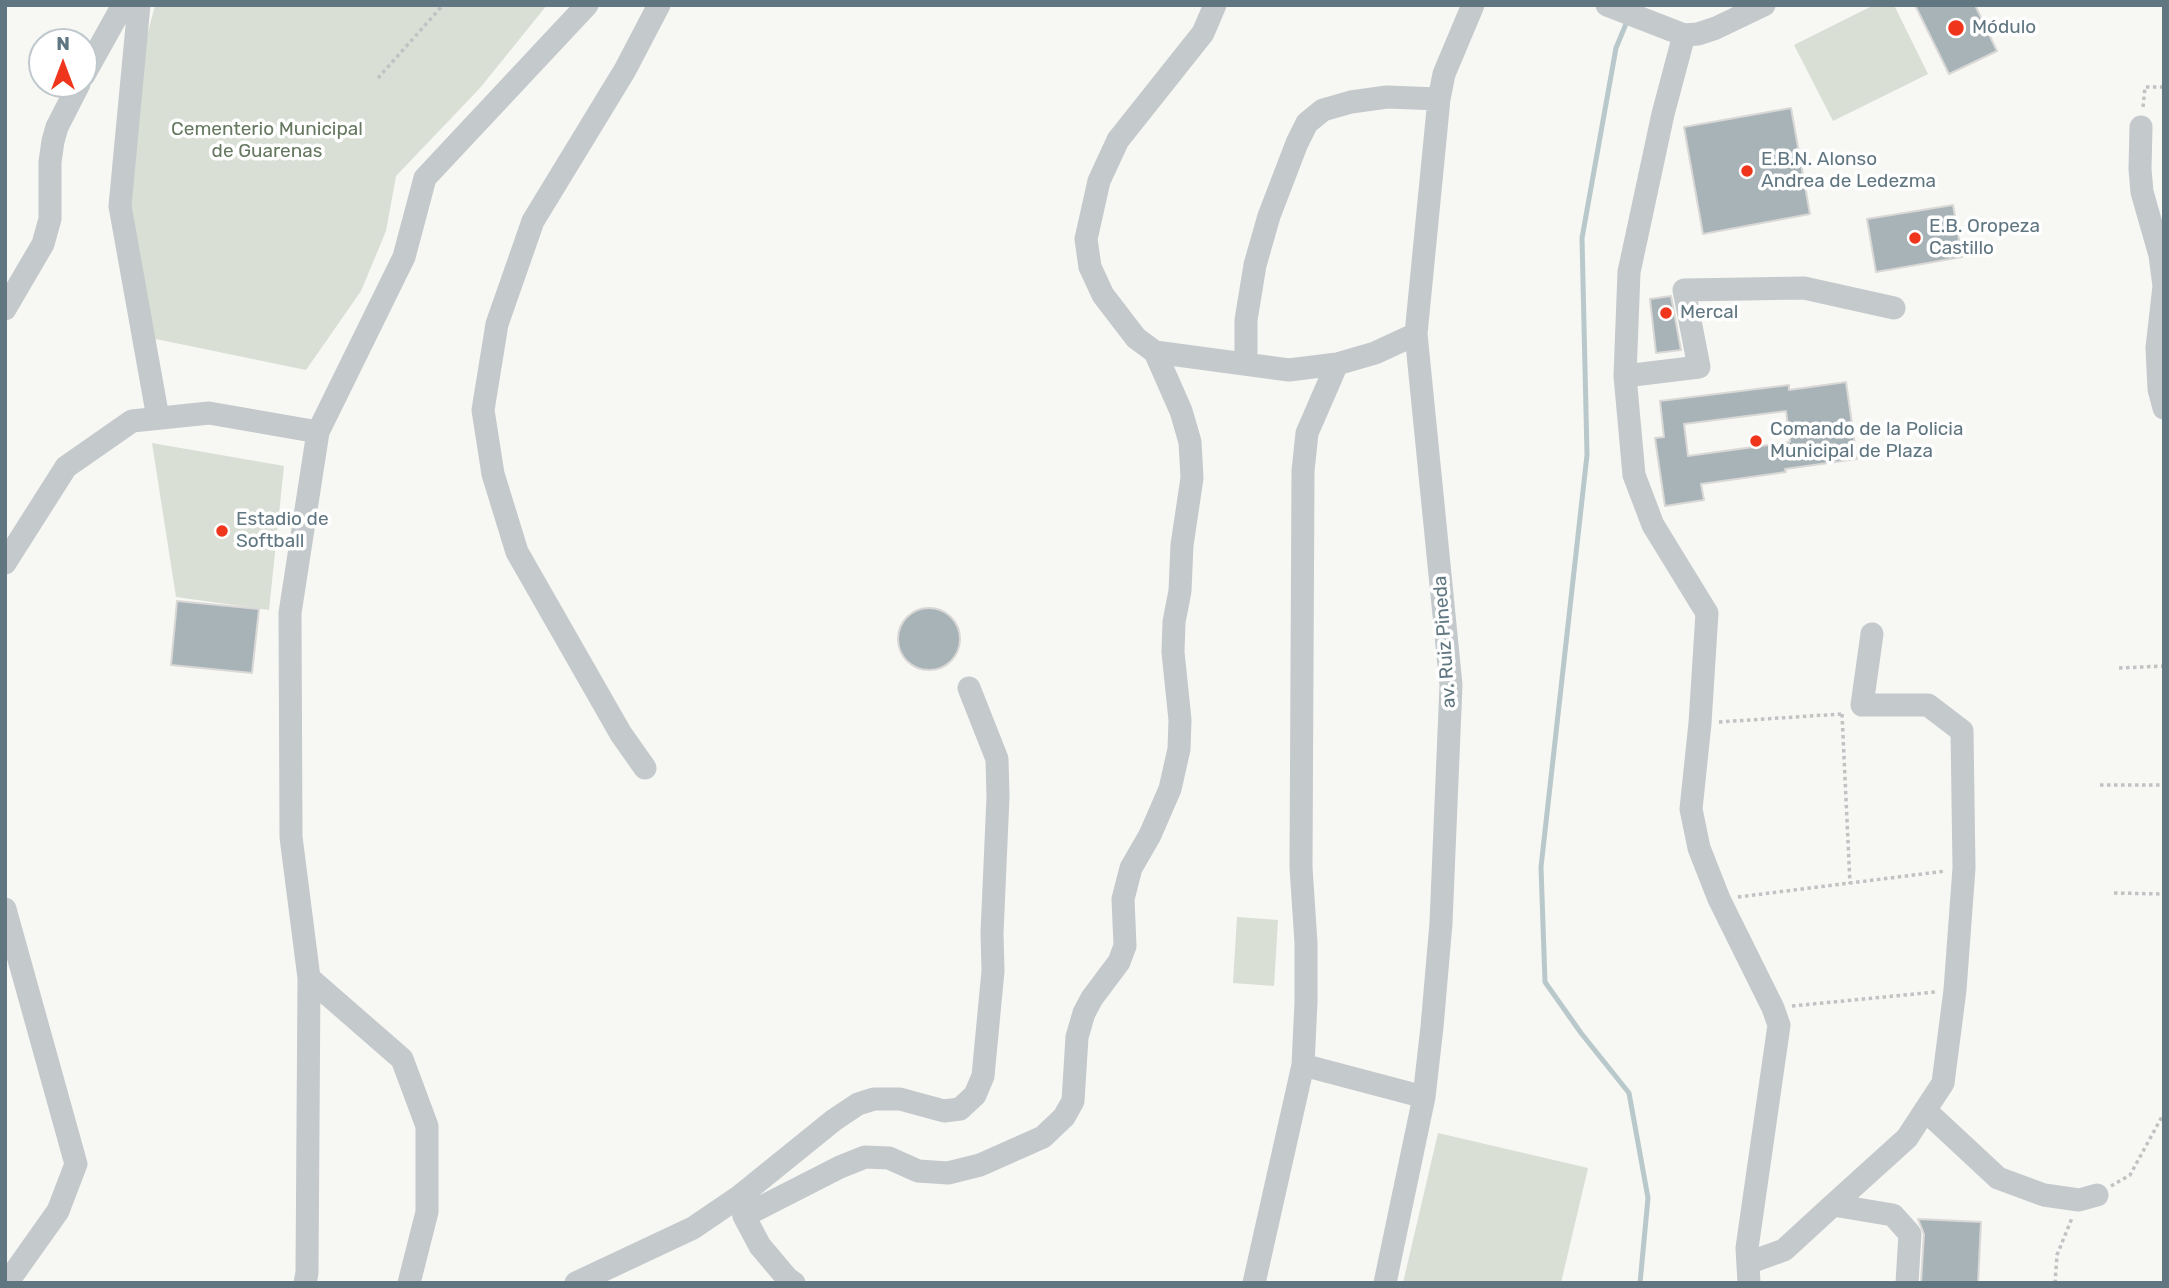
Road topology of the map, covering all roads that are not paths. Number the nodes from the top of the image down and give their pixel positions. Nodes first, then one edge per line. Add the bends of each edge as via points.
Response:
1 (123, 5) edge
2 (139, 5) edge
3 (587, 5) edge
4 (659, 5) edge
5 (1215, 5) edge
6 (1473, 5) edge
7 (1607, 5) edge
8 (1765, 5) edge
9 (1684, 35) junction
10 (98, 50) edge
11 (72, 98) edge
12 (1439, 99) junction
13 (2141, 127) road end
14 (1894, 308) dead end
15 (5, 309) edge
16 (2162, 327) edge
17 (1416, 334) junction
18 (1155, 352) junction
19 (1246, 364) junction
20 (1337, 364) junction
21 (1625, 376) junction
22 (2164, 408) edge
23 (158, 418) junction
24 (318, 432) junction
25 (5, 563) edge
26 (1872, 634) dead end
27 (969, 688) dead end
28 (645, 768) dead end
29 (5, 909) edge
30 (309, 978) junction
31 (1303, 1065) junction
32 (1424, 1097) junction
33 (1926, 1111) junction
34 (2088, 1197) road end
35 (1833, 1205) junction
36 (742, 1206) junction
37 (1749, 1273) edge
38 (7, 1283) edge
39 (305, 1283) edge
40 (409, 1283) edge
41 (576, 1283) edge
42 (794, 1283) edge
43 (1254, 1283) edge
44 (1385, 1283) edge
45 (1907, 1283) edge

1 - 10 street
2 - 23 street via 120,206
3 - 24 street via 425,177 404,257
4 - 28 street via 533,221 497,324 483,410 493,474 517,552
5 - 18 street via 1203,33 1118,140 1099,181 1086,239 1090,267 1103,295 1136,338
6 - 12 street, av. Ruiz Pineda via 1444,74
7 - 9 street
8 - 9 street via 1716,28
9 - 21 street via 1629,272
11 - 15 street via 53,141 50,219 43,244
12 - 17 street, av. Ruiz Pineda
12 - 19 street via 1387,97 1351,102 1323,110 1307,123 1269,216 1255,265 1246,320
13 - 16 street via 2142,192 2164,286
14 - 21 street via 1804,288 1684,290 1699,368
16 - 22 street via 2157,348
17 - 20 street
17 - 32 street, av. Ruiz Pineda via 1451,685 1441,923
18 - 19 street
18 - 36 street via 1191,442 1192,478 1174,622 1179,749 1170,789 1131,868 1123,899 1125,946 1084,1013 1077,1037 1073,1101 1043,1137 980,1165 948,1173 928,1172 889,1157 865,1157
19 - 20 street via 1289,370
20 - 31 street via 1307,433 1303,471
21 - 37 street via 1634,475 1653,526 1707,613 1691,809 1699,848 1718,899 1779,1025 1747,1248
23 - 24 street via 209,413
23 - 25 street via 132,421 66,467
24 - 30 street via 290,613 291,837
26 - 33 street via 1852,710 1928,705 1962,731 1964,868 1955,990 1943,1083
27 - 36 street via 997,759 993,971 984,1076 975,1095 960,1109 944,1111 900,1098 858,1104 834,1120
29 - 38 street via 76,1164 58,1211
30 - 39 street
30 - 40 street via 402,1059 427,1126 427,1212
31 - 32 street
31 - 43 street
32 - 44 street, av. Ruiz Pineda
33 - 34 street via 1998,1178 2044,1195
33 - 35 street via 1907,1138
35 - 37 street via 1784,1250
35 - 45 street via 1893,1215 1910,1234
36 - 41 street
36 - 42 street via 760,1246

